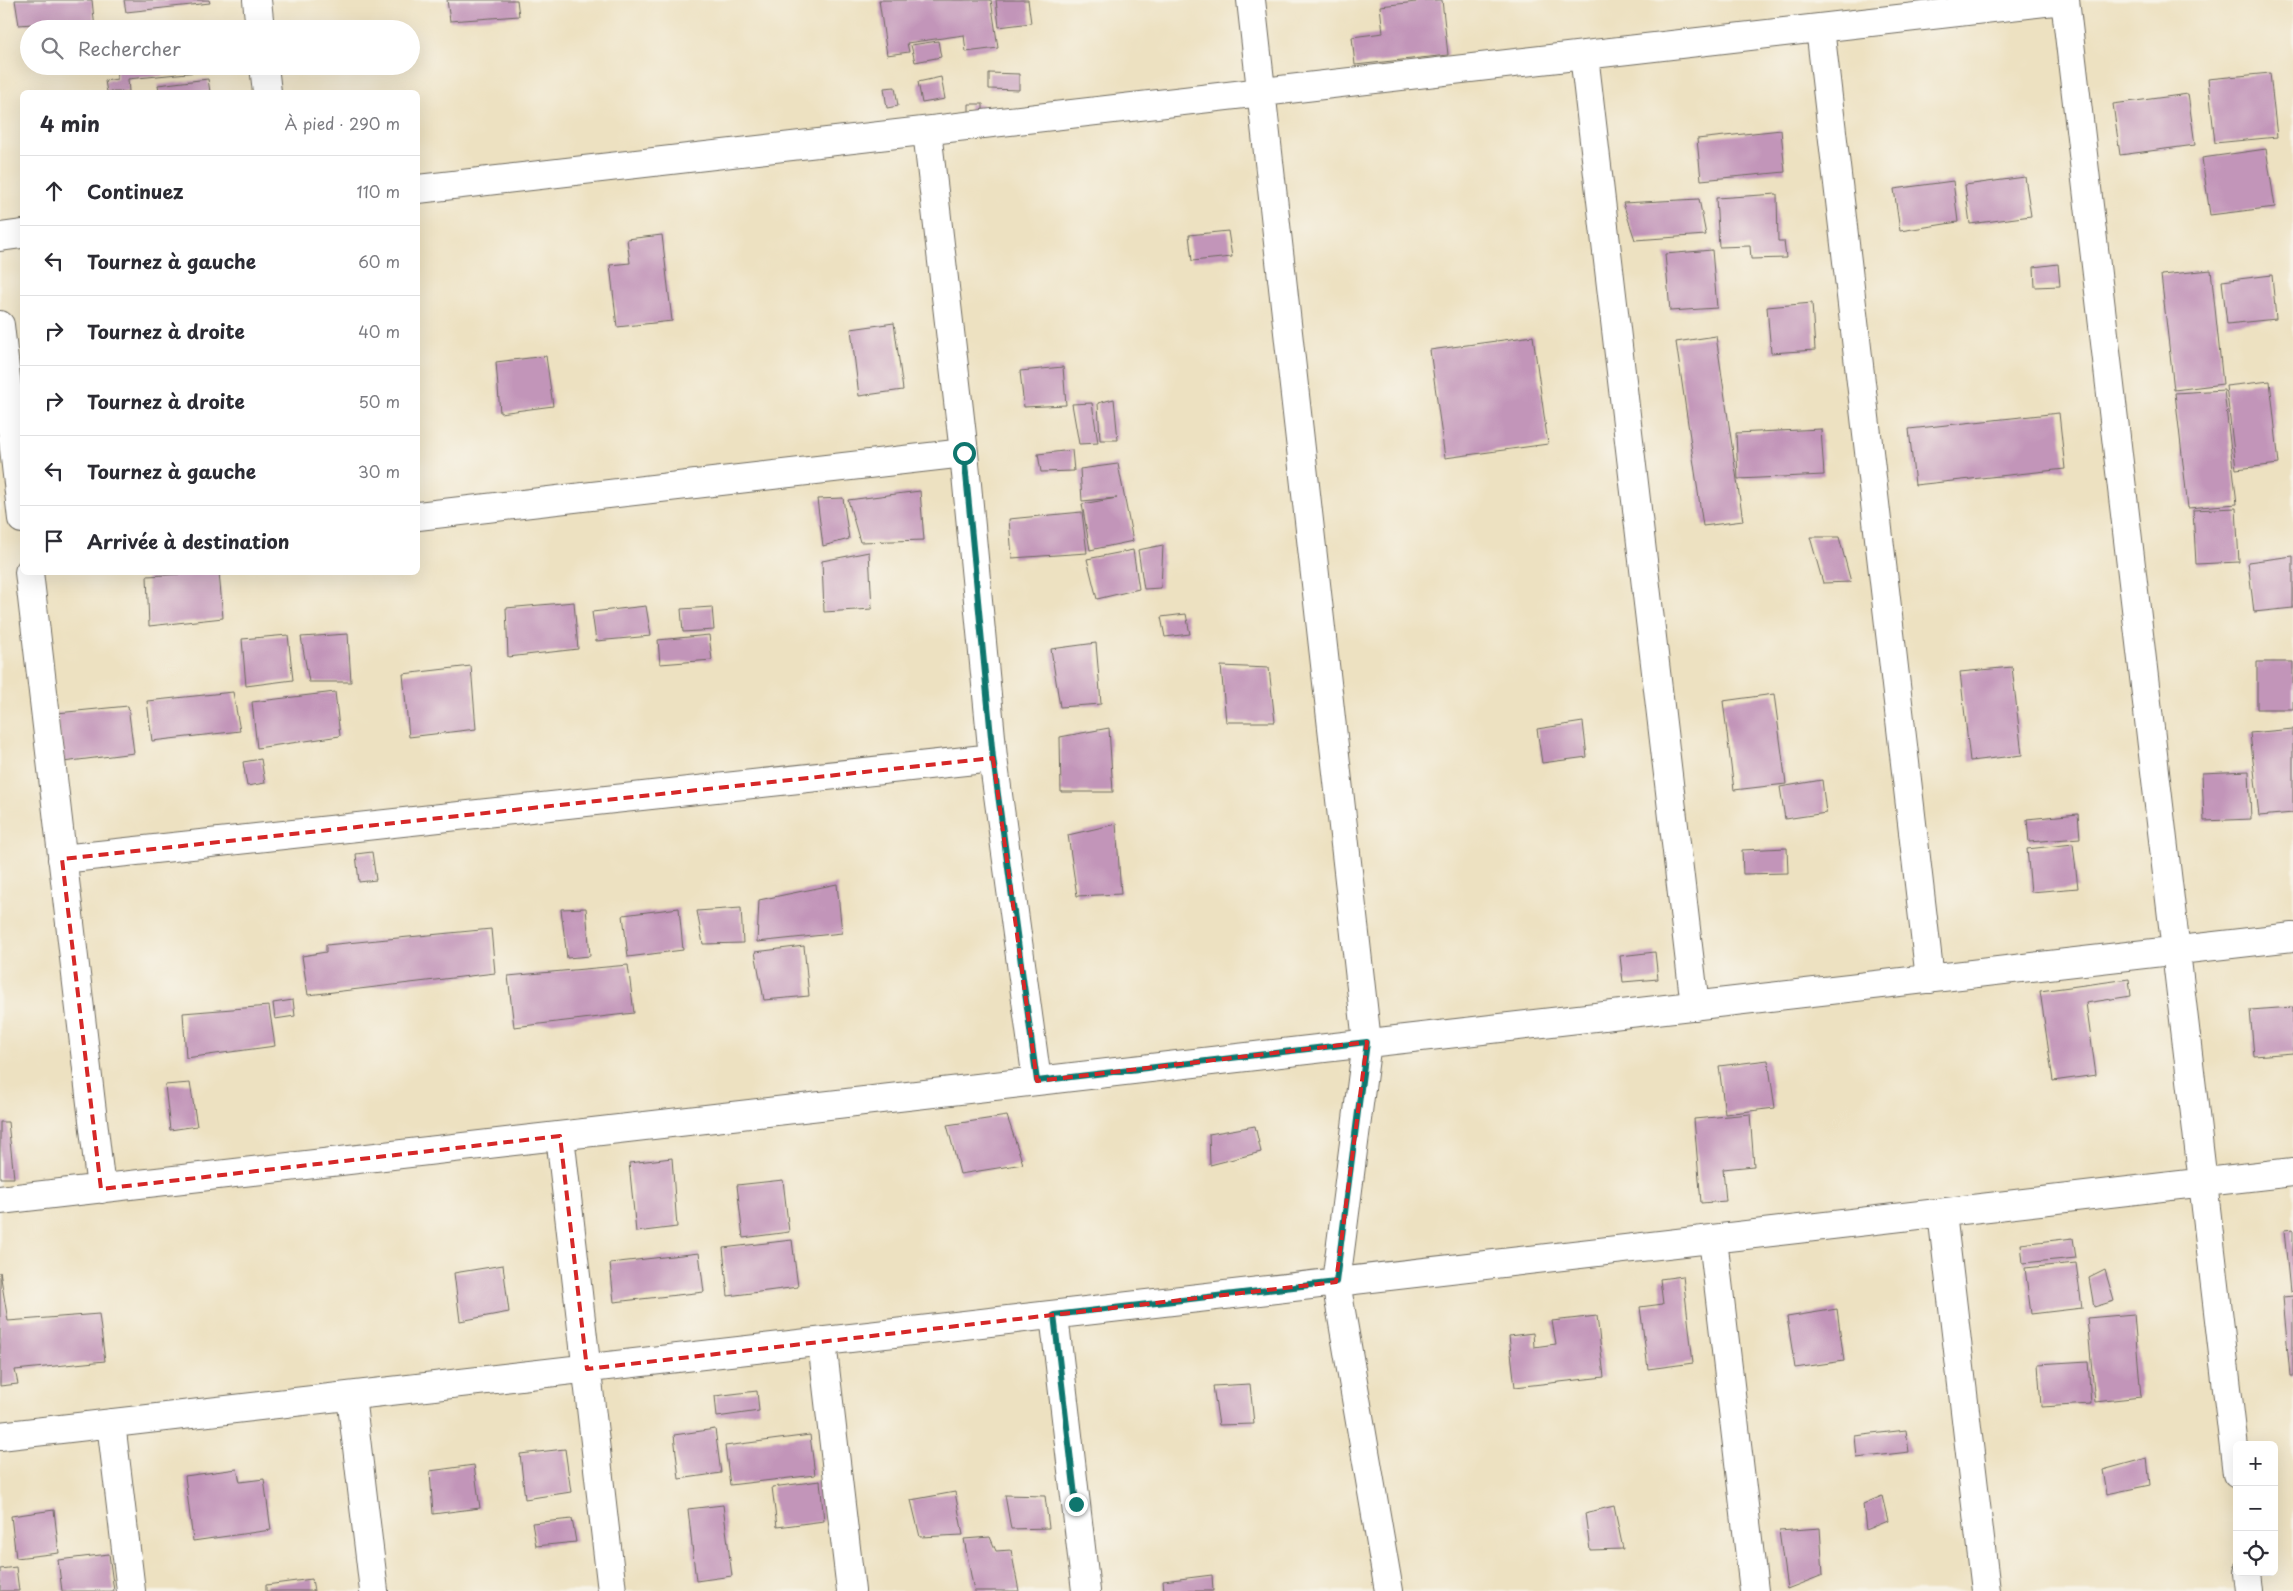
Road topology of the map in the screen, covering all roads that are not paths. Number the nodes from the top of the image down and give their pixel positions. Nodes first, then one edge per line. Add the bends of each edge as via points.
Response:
1 (257, 0) edge
2 (1251, 0) edge
3 (2064, 0) edge
4 (259, 20) edge
5 (1820, 28) junction
6 (1584, 55) junction
7 (265, 75) edge
8 (268, 90) edge
9 (1262, 92) junction
10 (927, 131) junction
11 (420, 189) edge
12 (20, 234) edge
13 (0, 237) edge
14 (0, 325) edge
15 (964, 453) junction
16 (20, 501) edge
17 (420, 516) edge
18 (29, 575) edge
19 (993, 758) junction
20 (62, 859) junction
21 (2293, 937) edge
22 (2176, 950) junction
23 (1930, 979) junction
24 (1695, 1006) junction
25 (1367, 1042) junction
26 (1037, 1081) junction
27 (560, 1136) junction
28 (2293, 1172) edge
29 (2203, 1182) junction
30 (101, 1189) junction
31 (0, 1200) edge
32 (1942, 1212) junction
33 (1713, 1239) junction
34 (1336, 1282) junction
35 (1054, 1315) junction
36 (822, 1342) junction
37 (587, 1369) junction
38 (351, 1396) junction
39 (111, 1423) junction
40 (0, 1436) edge
41 (2233, 1441) edge
42 (2248, 1576) edge
43 (130, 1591) edge
44 (374, 1591) edge
45 (612, 1591) edge
46 (851, 1591) edge
47 (1086, 1591) edge
48 (1389, 1591) edge
49 (1754, 1591) edge
50 (1986, 1591) edge
51 (2250, 1591) edge

1 - 4 street
2 - 9 street
3 - 5 street
3 - 22 street
5 - 6 street
5 - 23 street
6 - 9 street
6 - 24 street
7 - 8 street
9 - 10 street
9 - 25 street
10 - 11 street
10 - 15 street
12 - 13 street
14 - 16 street
15 - 17 street
15 - 19 street
18 - 20 street
19 - 20 street
19 - 26 street
20 - 30 street
21 - 22 street
22 - 23 street
22 - 29 street
23 - 24 street
24 - 25 street
25 - 26 street
25 - 34 street
26 - 27 street
27 - 30 street
27 - 37 street
28 - 29 street
29 - 32 street
29 - 41 street
30 - 31 street
32 - 33 street
32 - 50 street
33 - 34 street
33 - 49 street
34 - 35 street
34 - 48 street
35 - 36 street
35 - 47 street
36 - 37 street
36 - 46 street
37 - 38 street
37 - 45 street
38 - 39 street
38 - 44 street
39 - 40 street
39 - 43 street
42 - 51 street

